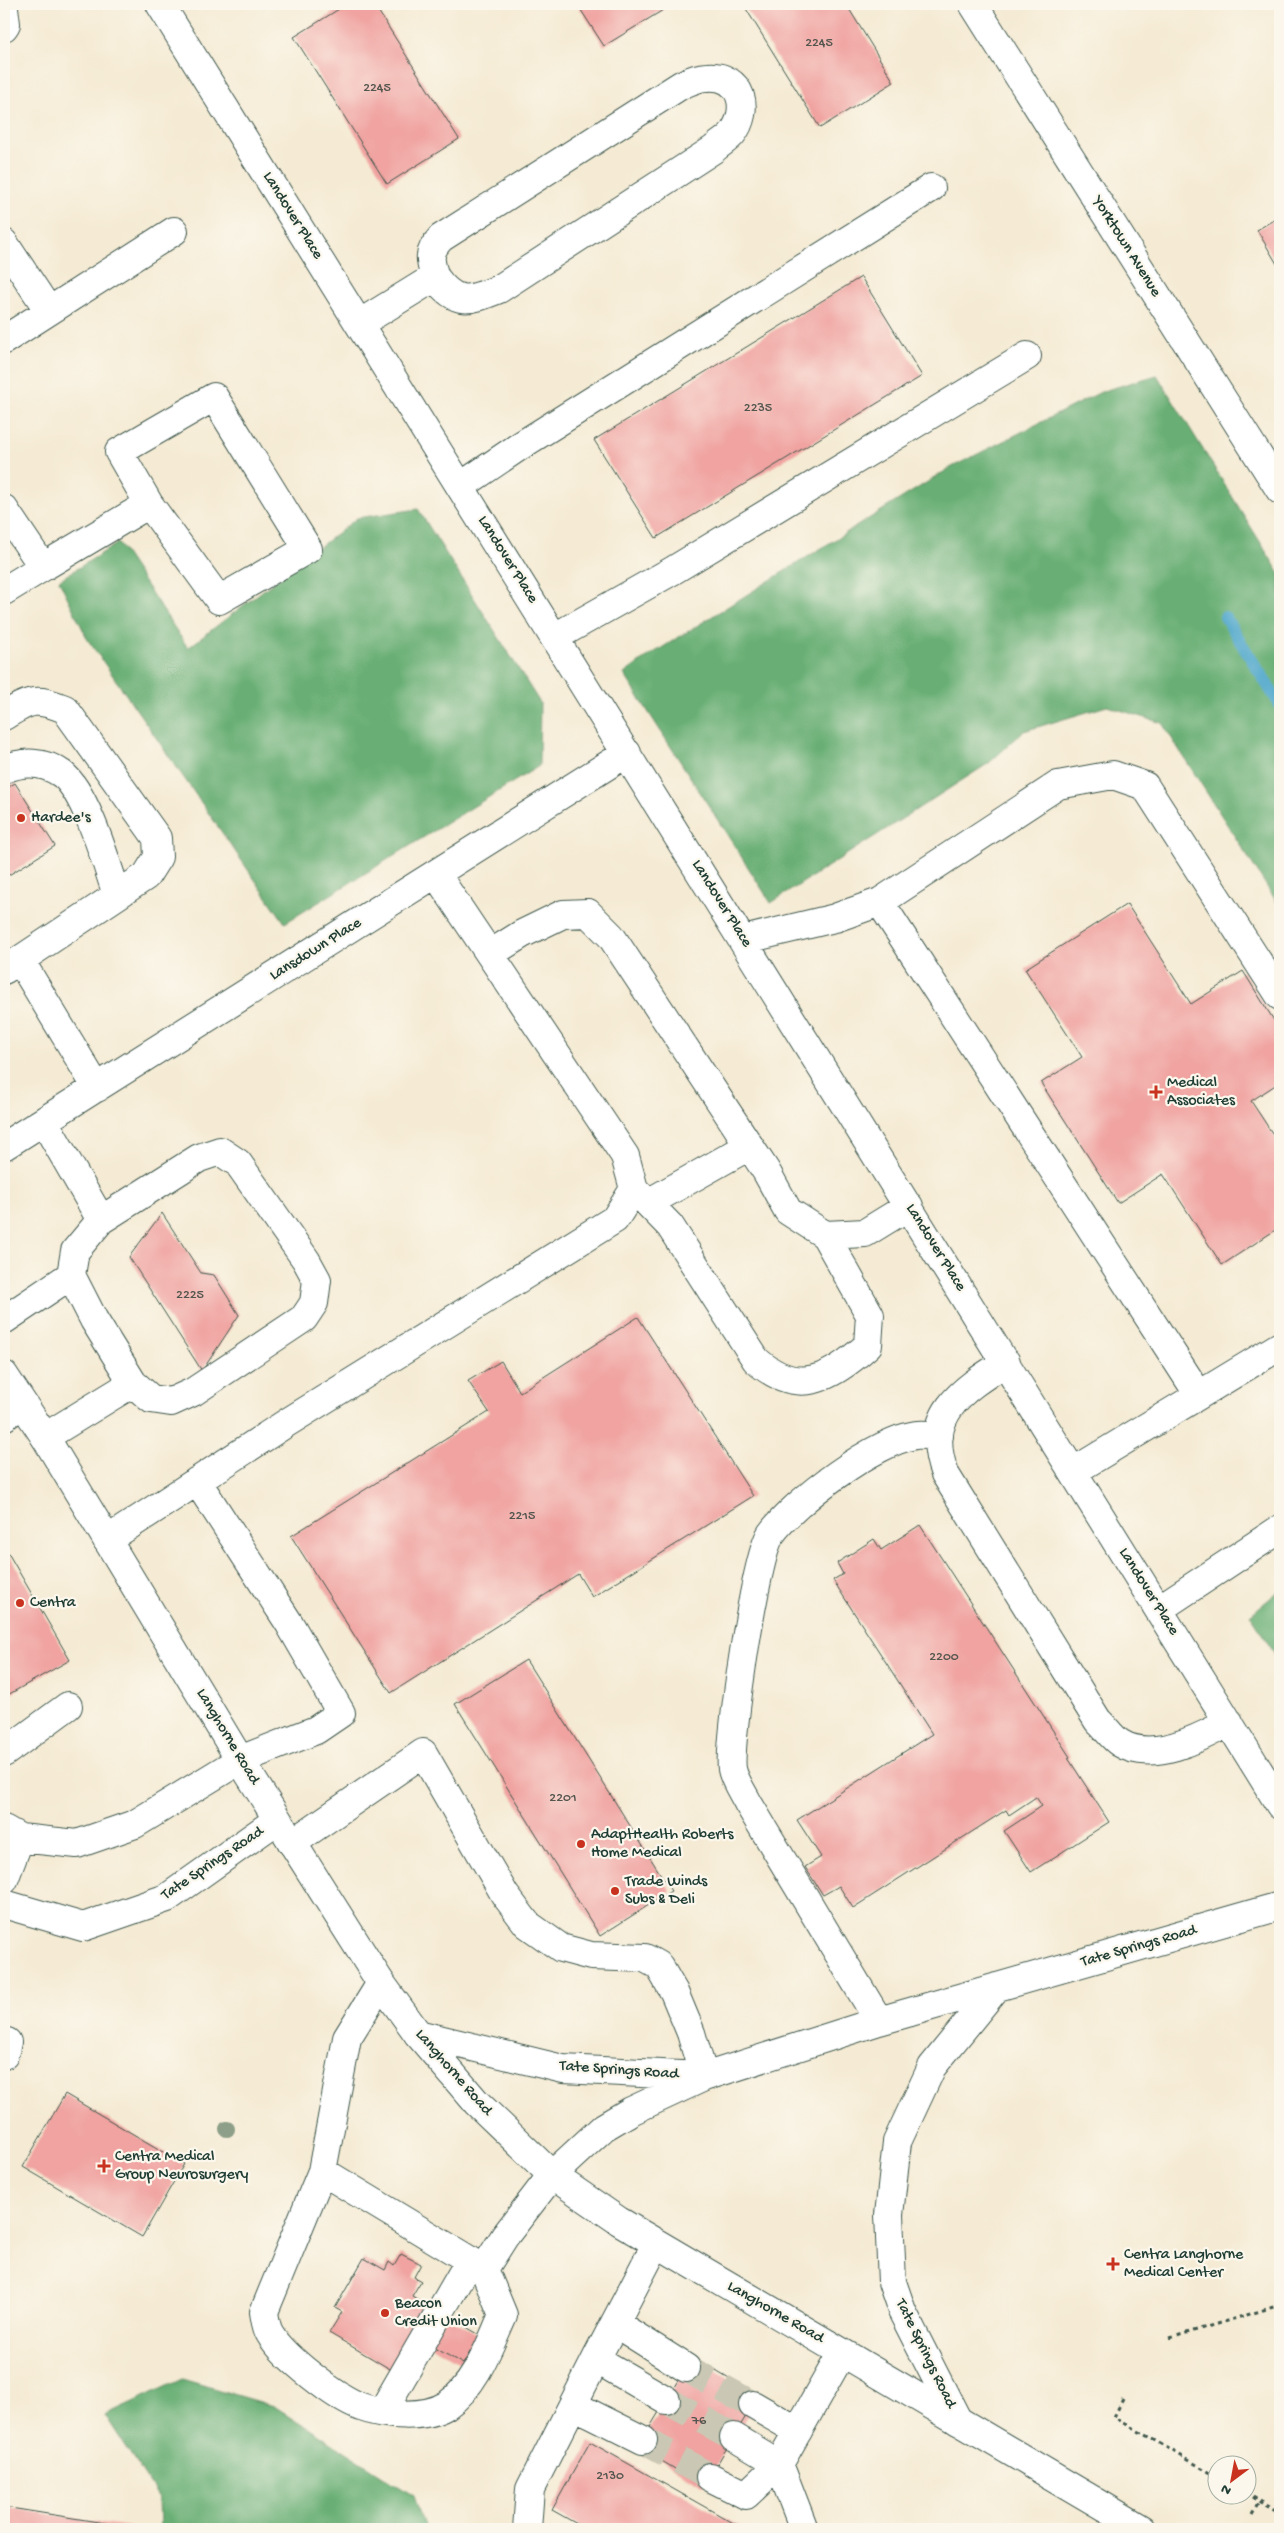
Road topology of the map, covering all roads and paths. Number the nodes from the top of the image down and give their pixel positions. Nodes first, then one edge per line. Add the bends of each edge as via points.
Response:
1 (160, 4) edge
2 (972, 4) edge
3 (4, 8) edge
4 (4, 27) edge
5 (931, 188) dead end
6 (174, 231) dead end
7 (4, 242) edge
8 (435, 277) junction
9 (49, 311) junction
10 (359, 324) junction
11 (4, 340) edge
12 (1027, 356) dead end
13 (461, 486) junction
14 (1280, 490) edge
15 (149, 504) junction
16 (4, 509) edge
17 (43, 567) junction
18 (4, 591) edge
19 (555, 637) junction
20 (4, 716) edge
21 (627, 753) junction
22 (4, 769) edge
23 (436, 874) junction
24 (117, 895) junction
25 (880, 902) junction
26 (743, 940) junction
27 (490, 954) junction
28 (12, 965) edge
29 (1280, 996) edge
30 (96, 1088) junction
31 (44, 1120) junction
32 (4, 1146) edge
33 (748, 1146) junction
34 (641, 1196) junction
35 (909, 1206) junction
36 (101, 1220) junction
37 (825, 1235) junction
38 (71, 1275) junction
39 (4, 1320) edge
40 (1280, 1346) edge
41 (1006, 1362) junction
42 (4, 1374) edge
43 (133, 1383) junction
44 (1199, 1395) junction
45 (13, 1410) edge
46 (45, 1437) junction
47 (938, 1446) junction
48 (1074, 1472) junction
49 (198, 1481) junction
50 (1280, 1530) edge
51 (107, 1540) junction
52 (1159, 1610) junction
53 (68, 1706) dead end
54 (1229, 1722) junction
55 (4, 1753) edge
56 (240, 1760) junction
57 (1280, 1805) edge
58 (278, 1820) junction
59 (12, 1834) edge
60 (292, 1843) junction
61 (4, 1880) edge
62 (4, 1904) edge
63 (1280, 1906) edge
64 (381, 1983) junction
65 (997, 1987) junction
66 (879, 2021) junction
67 (418, 2034) junction
68 (4, 2041) edge
69 (4, 2055) edge
70 (704, 2077) junction
71 (322, 2171) junction
72 (552, 2176) junction
73 (656, 2244) junction
74 (477, 2264) junction
75 (1280, 2305) edge
76 (615, 2323) junction
77 (1170, 2338) dead end
78 (842, 2353) junction
79 (596, 2359) junction
80 (686, 2368) tunnel mouth
81 (1123, 2399) dead end
82 (666, 2400) tunnel mouth
83 (572, 2405) junction
84 (753, 2405) tunnel mouth
85 (382, 2412) junction
86 (958, 2421) junction
87 (798, 2430) junction
88 (734, 2437) tunnel mouth
89 (643, 2440) tunnel mouth
90 (779, 2464) junction
91 (1206, 2470) edge
92 (710, 2477) tunnel mouth
93 (1256, 2499) edge
94 (1260, 2501) junction
95 (1280, 2512) edge
96 (1253, 2514) dead end
97 (527, 2529) edge
98 (804, 2529) edge
99 (1139, 2529) edge

1 - 10 street, Landover Place
2 - 14 street, Yorktown Avenue
3 - 4 street
5 - 13 street
6 - 9 street
7 - 9 street
8 - 8 street via 429,259 432,248 441,238 681,85 702,77 721,78 734,86 741,96 740,120 731,135 714,149 499,289 480,297 457,298 446,292
8 - 10 street
9 - 11 street
10 - 13 street, Landover Place
12 - 19 street via 672,571
13 - 19 street, Landover Place
15 - 15 street via 219,600 308,549 214,397 119,452
15 - 17 street
16 - 17 street
17 - 18 street
19 - 21 street, Landover Place
20 - 24 street via 23,705 43,700 65,709 157,838 158,857 146,876
21 - 23 street, Lansdown Place
21 - 26 street, Landover Place
22 - 24 street via 27,762 63,775 85,810
23 - 27 street
23 - 30 street, Lansdown Place
24 - 28 street
25 - 26 street via 835,918
25 - 29 street via 1058,785 1113,776 1145,786
25 - 44 street
26 - 35 street, Landover Place
27 - 33 street via 563,914 588,913 611,936
27 - 34 street via 625,1156
28 - 30 street
30 - 31 street, Lansdown Place
31 - 32 street, Lansdown Place
31 - 36 street
33 - 34 street
33 - 37 street via 788,1211
34 - 37 street via 670,1226 756,1360 770,1373 803,1382 844,1367 868,1345 870,1315
34 - 49 street via 615,1219
35 - 37 street via 865,1233
35 - 41 street, Landover Place
36 - 38 street via 75,1251
36 - 43 street via 199,1158 220,1151 238,1163 317,1280 314,1303 304,1318 193,1392 171,1402 151,1399
38 - 39 street
38 - 43 street
40 - 44 street
41 - 47 street via 969,1385 946,1411
41 - 48 street, Landover Place
42 - 45 street, Langhorne Road
43 - 46 street
44 - 48 street
45 - 46 street, Langhorne Road
46 - 51 street, Langhorne Road
47 - 54 street via 946,1474 1098,1721 1120,1743 1146,1750 1172,1746 1200,1739
47 - 66 street via 916,1435 887,1444 835,1476 794,1508 770,1536 758,1571 732,1740 732,1770 748,1803
48 - 52 street, Landover Place
49 - 51 street
49 - 56 street via 289,1623 341,1713 316,1730
50 - 52 street
51 - 56 street, Langhorne Road
52 - 54 street, Landover Place
53 - 55 street
54 - 57 street, Landover Place
56 - 58 street, Langhorne Road
56 - 59 street via 135,1824 77,1844
58 - 60 street, Langhorne Road
58 - 62 street, Tate Springs Road via 167,1898 83,1927
59 - 61 street
60 - 64 street, Langhorne Road
60 - 70 street via 423,1752 505,1895 527,1924 561,1948 591,1956 645,1958 659,1966 691,2033
63 - 65 street, Tate Springs Road
64 - 67 street, Langhorne Road
64 - 71 street via 347,2038
65 - 66 street, Tate Springs Road
65 - 86 street, Tate Springs Road via 932,2067 897,2142 888,2215 892,2282 902,2311
66 - 70 street, Tate Springs Road
67 - 70 street, Tate Springs Road via 563,2069
67 - 72 street, Langhorne Road via 477,2103
68 - 69 street
70 - 72 street, Tate Springs Road via 631,2111 604,2128
71 - 74 street
71 - 85 street via 264,2312 268,2333 295,2363 327,2386 360,2407
72 - 73 street, Langhorne Road
72 - 74 street, Tate Springs Road via 505,2236
73 - 76 street
73 - 78 street, Langhorne Road
74 - 85 street, Tate Springs Road
74 - 85 street via 503,2315 466,2387 446,2405 425,2414
75 - 77 path
76 - 79 street
76 - 80 street
78 - 86 street, Langhorne Road
78 - 87 street
79 - 82 street
79 - 83 street
81 - 91 path via 1114,2416
83 - 89 street
83 - 97 street via 530,2489
84 - 87 street
86 - 99 street, Langhorne Road
87 - 90 street
88 - 90 street
90 - 92 street via 746,2495
90 - 98 street
93 - 94 path
94 - 95 path
94 - 96 path

